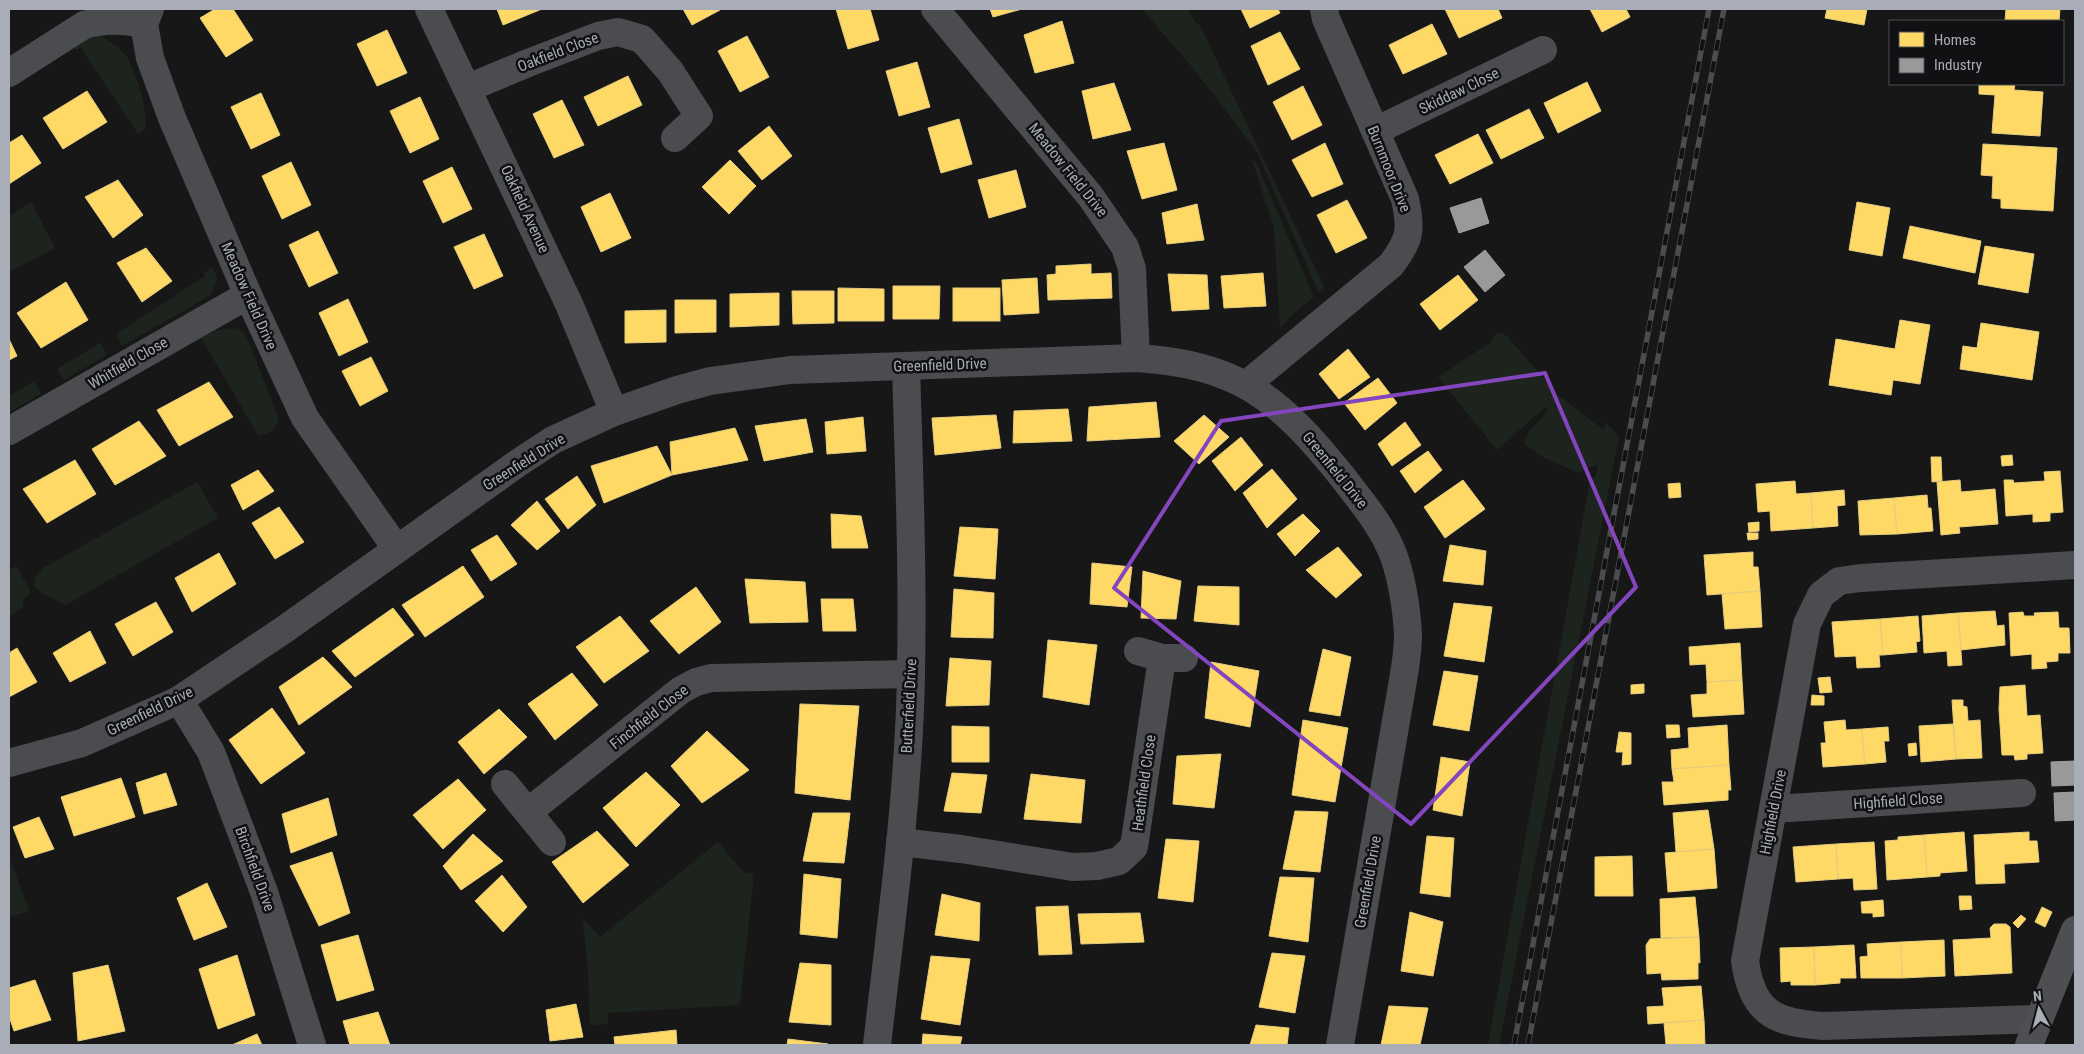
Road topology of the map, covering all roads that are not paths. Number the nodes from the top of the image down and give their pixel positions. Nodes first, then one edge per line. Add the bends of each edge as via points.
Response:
1 (429, 9) edge
2 (935, 9) edge
3 (1324, 9) edge
4 (147, 16) edge
5 (1543, 50) dead end
6 (9, 73) edge
7 (468, 88) junction
8 (1375, 131) junction
9 (675, 138) dead end
10 (248, 295) junction
11 (1136, 358) junction
12 (906, 366) junction
13 (1247, 384) junction
14 (614, 412) junction
15 (9, 431) edge
16 (396, 548) junction
17 (2075, 565) edge
18 (1161, 656) dead end
19 (911, 674) junction
20 (179, 700) junction
21 (9, 762) edge
22 (505, 784) dead end
23 (2022, 793) dead end
24 (1774, 809) junction
25 (528, 812) junction
26 (552, 842) dead end
27 (900, 842) junction
28 (2075, 930) edge
29 (2038, 1020) junction
30 (312, 1045) edge
31 (877, 1045) edge
32 (1340, 1045) edge
33 (2029, 1045) edge

1 - 7 street, Oakfield Avenue
2 - 11 street, Meadow Field Drive via 1091,197 1126,247 1132,269
3 - 8 street, Burnmoor Drive
4 - 6 street, Meadow Field Drive via 84,24
4 - 10 street, Meadow Field Drive via 150,58 172,118
5 - 8 street, Skiddaw Close
7 - 9 street, Oakfield Close via 598,36 618,32 632,34 642,39 670,71 699,116
7 - 14 street, Oakfield Avenue via 569,304
8 - 13 street, Burnmoor Drive via 1405,199 1410,221 1402,250 1375,279
10 - 15 street, Whitfield Close
10 - 16 street, Meadow Field Drive via 305,418
11 - 12 street, Greenfield Drive
11 - 13 street, Greenfield Drive via 1192,364
12 - 14 street, Greenfield Drive via 790,370 718,380
12 - 19 street, Butterfield Drive via 911,492
13 - 32 street, Greenfield Drive via 1294,420 1363,502 1390,547 1405,609 1408,637 1401,692
14 - 16 street, Greenfield Drive via 553,440
16 - 20 street, Greenfield Drive via 285,629
17 - 24 street, Highfield Drive via 1861,578 1839,582 1821,595 1807,624
18 - 27 street, Heathfield Close via 1134,847 1119,861 1073,867 961,848
19 - 25 street, Finchfield Close via 711,678 696,682 681,690
19 - 27 street, Butterfield Drive
20 - 21 street, Greenfield Drive via 82,743
20 - 30 street, Birchfield Drive via 211,752 264,892
22 - 25 street
23 - 24 street, Highfield Close
24 - 29 street, Highfield Drive via 1745,961 1754,996 1777,1018 1800,1025 1823,1026
25 - 26 street
27 - 31 street, Butterfield Drive
28 - 29 main road
29 - 33 main road

